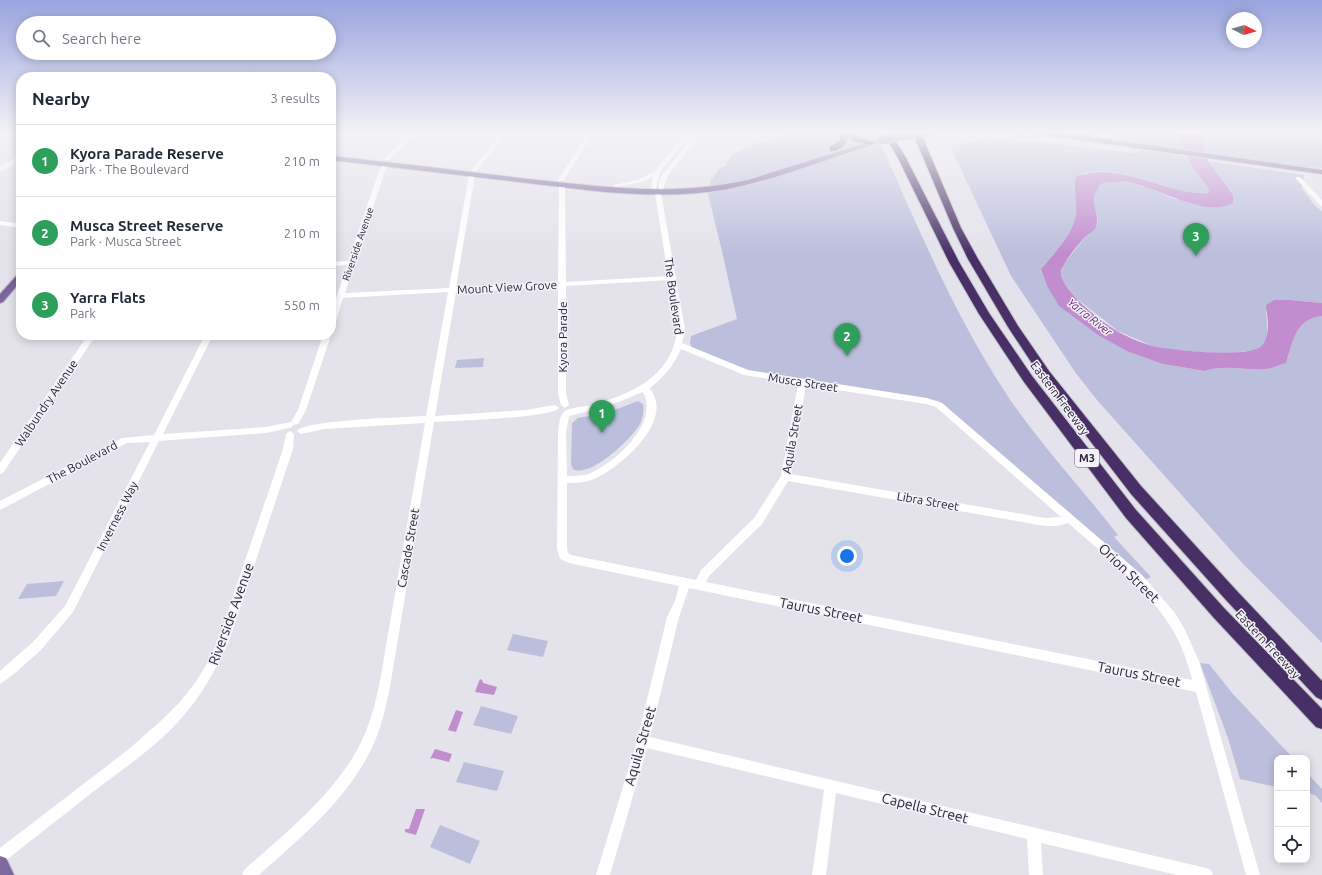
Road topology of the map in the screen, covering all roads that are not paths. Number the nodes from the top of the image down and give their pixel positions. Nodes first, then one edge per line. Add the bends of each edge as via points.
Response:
1 (382, 172) edge
2 (473, 172) joint
3 (568, 172) edge
4 (657, 172) joint
5 (668, 172) edge
6 (767, 172) edge
7 (784, 172) edge
8 (909, 172) edge
9 (933, 172) edge
10 (1298, 178) dead end
11 (736, 182) junction
12 (562, 183) junction
13 (616, 186) junction
14 (658, 190) junction
15 (1322, 204) edge
16 (0, 223) edge
17 (16, 225) edge
18 (351, 263) junction
19 (336, 264) edge
20 (673, 278) junction
21 (16, 283) edge
22 (562, 284) junction
23 (452, 290) junction
24 (340, 296) junction
25 (1, 297) edge
26 (336, 308) edge
27 (89, 340) edge
28 (206, 340) edge
29 (325, 340) edge
30 (679, 346) junction
31 (802, 382) junction
32 (646, 387) junction
33 (932, 402) joint
34 (562, 411) junction
35 (430, 419) junction
36 (295, 428) junction
37 (158, 436) junction
38 (0, 470) edge
39 (786, 477) junction
40 (562, 480) junction
41 (0, 506) edge
42 (1070, 518) junction
43 (681, 582) junction
44 (699, 586) junction
45 (0, 678) edge
46 (1201, 686) junction
47 (1322, 692) edge
48 (1322, 721) edge
49 (643, 741) junction
50 (831, 785) junction
51 (1034, 834) junction
52 (0, 856) edge
53 (0, 864) edge
54 (5, 875) edge
55 (249, 875) edge
56 (603, 875) edge
57 (820, 875) edge
58 (1036, 875) edge
59 (1206, 875) edge
60 (1253, 875) edge

1 - 18 street, Riverside Avenue
2 - 12 main road
2 - 23 street, Cascade Street
3 - 12 street
4 - 13 street via 640,181
4 - 14 street
5 - 14 street
6 - 11 main road
7 - 11 main road
8 - 48 highway, Eastern Freeway / M3 via 954,262 998,337 1028,379 1131,514 1188,579
9 - 47 highway, Eastern Freeway / M3 via 973,260 1009,322 1046,374 1136,490
10 - 15 street
11 - 14 main road via 704,190
12 - 13 main road
12 - 14 main road via 623,192
12 - 22 street, Kyora Parade
13 - 14 main road
14 - 20 street, The Boulevard
16 - 17 street
18 - 19 street
18 - 24 street, Riverside Avenue
20 - 22 street, Mount View Grove
20 - 30 street, The Boulevard via 682,330
21 - 25 main road
22 - 23 street, Mount View Grove
22 - 34 street, Kyora Parade
23 - 24 street, Mount View Grove
23 - 35 street, Cascade Street
24 - 26 street, Riverside Avenue
27 - 38 street, Walbundry Avenue
28 - 37 street, Inverness Way
29 - 36 street, Riverside Avenue
30 - 31 street, Musca Street via 747,373
30 - 32 street, The Boulevard via 668,367
31 - 33 street, Musca Street
31 - 39 street, Aquila Street
32 - 34 street, The Boulevard via 601,405
32 - 40 street via 651,397 651,420 632,446 615,461 591,476
33 - 42 street, Orion Street via 944,408
34 - 35 street, The Boulevard
34 - 40 street, Taurus Street
35 - 36 street, The Boulevard
35 - 55 street, Cascade Street via 384,687 369,740 348,778 333,795
36 - 37 street, The Boulevard
36 - 52 street, Riverside Avenue via 223,641 215,661 197,691 184,708 152,739
37 - 41 street, The Boulevard via 131,438 118,442
37 - 45 street, Inverness Way via 69,609 46,639
39 - 42 street, Libra Street via 1045,522
39 - 44 street, Aquila Street via 758,521 705,574
40 - 43 street, Taurus Street via 564,556 574,561
42 - 46 street, Orion Street via 1138,578 1161,604 1180,632
43 - 44 street, Taurus Street
43 - 49 street, Aquila Street via 680,601 673,617
44 - 46 street, Taurus Street
46 - 60 street, Orion Street
49 - 50 street, Capella Street
49 - 56 street, Aquila Street
50 - 51 street, Capella Street
50 - 57 street
51 - 58 street
51 - 59 street, Capella Street
53 - 54 main road

